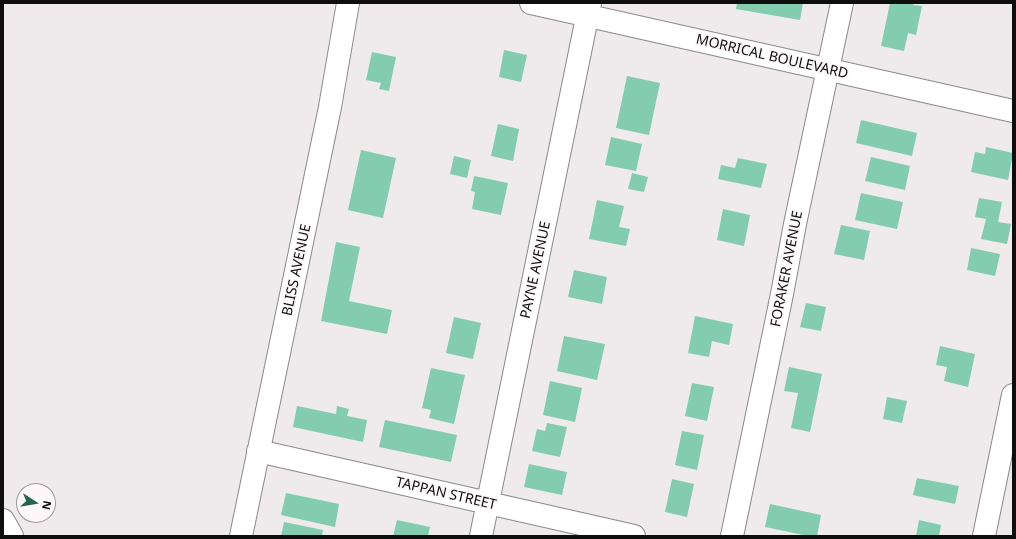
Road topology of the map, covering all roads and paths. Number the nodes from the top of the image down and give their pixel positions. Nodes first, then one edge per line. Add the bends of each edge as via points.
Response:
1 (348, 3) edge
2 (531, 3) edge
3 (842, 3) edge
4 (589, 9) edge
5 (828, 70) junction
6 (1013, 111) edge
7 (1013, 395) edge
8 (258, 452) junction
9 (488, 504) junction
10 (3, 520) edge
11 (12, 536) edge
12 (241, 536) edge
13 (481, 536) edge
14 (634, 536) edge
15 (732, 536) edge
16 (984, 536) edge

1 - 8 street, BLISS AVENUE via 330,107
2 - 4 street, MORRICAL BOULEVARD
3 - 5 street, FORAKER AVENUE
4 - 5 street, MORRICAL BOULEVARD
4 - 9 street, PAYNE AVENUE
5 - 6 street, MORRICAL BOULEVARD
5 - 15 street, FORAKER AVENUE
7 - 16 street
8 - 9 street, TAPPAN STREET
8 - 12 street, BLISS AVENUE
9 - 13 street, PAYNE AVENUE
9 - 14 street, TAPPAN STREET
10 - 11 street

